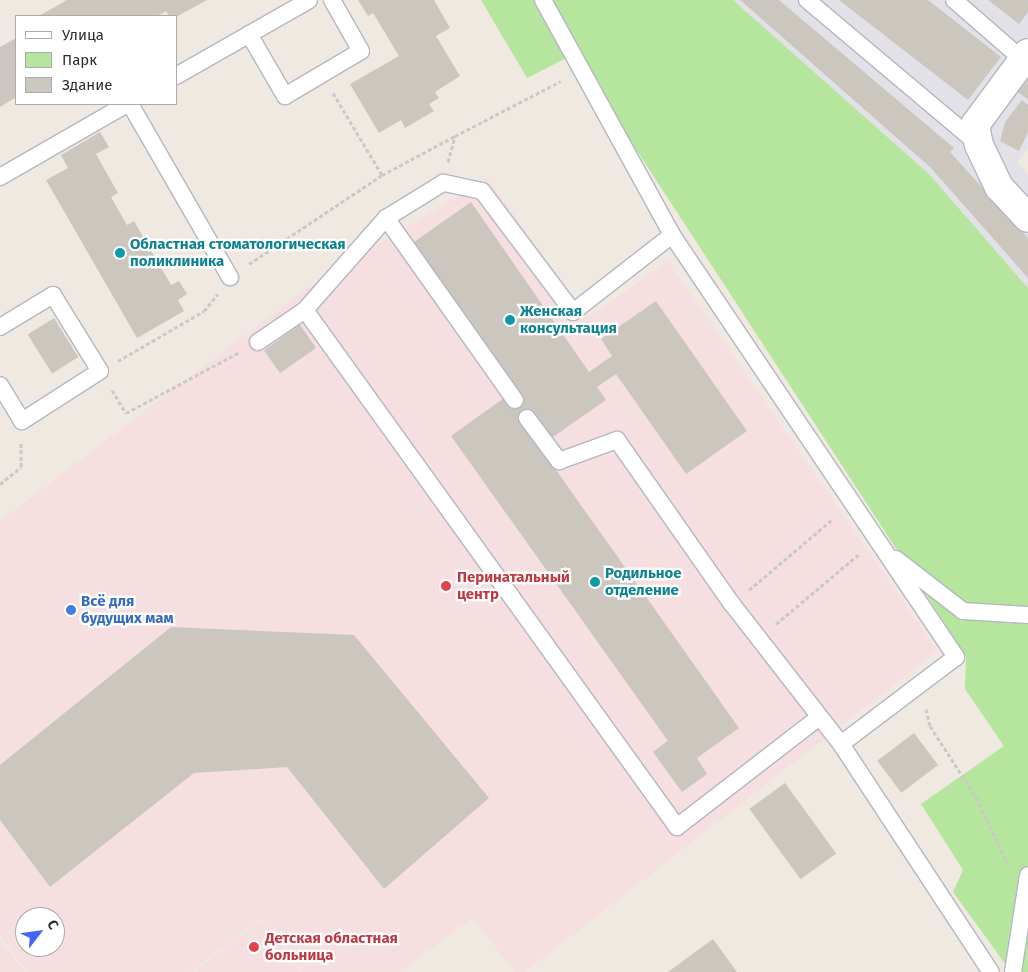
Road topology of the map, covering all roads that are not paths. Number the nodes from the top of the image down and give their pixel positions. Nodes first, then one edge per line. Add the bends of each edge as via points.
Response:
1 (309, 0) edge
2 (332, 0) edge
3 (543, 0) edge
4 (807, 0) edge
5 (954, 0) edge
6 (249, 34) junction
7 (1026, 56) edge
8 (178, 75) edge
9 (126, 105) edge
10 (129, 105) edge
11 (979, 145) junction
12 (0, 177) edge
13 (386, 218) junction
14 (1028, 218) edge
15 (672, 235) junction
16 (230, 277) dead end
17 (304, 310) junction
18 (0, 327) edge
19 (258, 342) road end
20 (0, 385) edge
21 (515, 400) dead end
22 (527, 418) dead end
23 (880, 545) junction
24 (1028, 615) edge
25 (818, 718) junction
26 (841, 744) junction
27 (1028, 875) edge
28 (991, 972) edge
29 (1013, 972) edge

1 - 6 lane
2 - 6 lane via 361,51 285,96
3 - 15 lane
4 - 11 lane
5 - 7 lane
6 - 8 lane
7 - 11 street via 975,125
9 - 12 lane
10 - 16 lane
11 - 14 street via 999,187
13 - 15 lane via 443,183 482,190 573,312
13 - 17 lane
13 - 21 lane
15 - 23 lane
17 - 19 lane
17 - 25 lane via 677,827
18 - 20 lane via 53,295 100,371 22,421
22 - 25 lane via 559,462 617,440 732,604
23 - 24 lane via 963,611
23 - 26 lane via 956,657
25 - 26 lane
26 - 28 lane
27 - 29 lane

